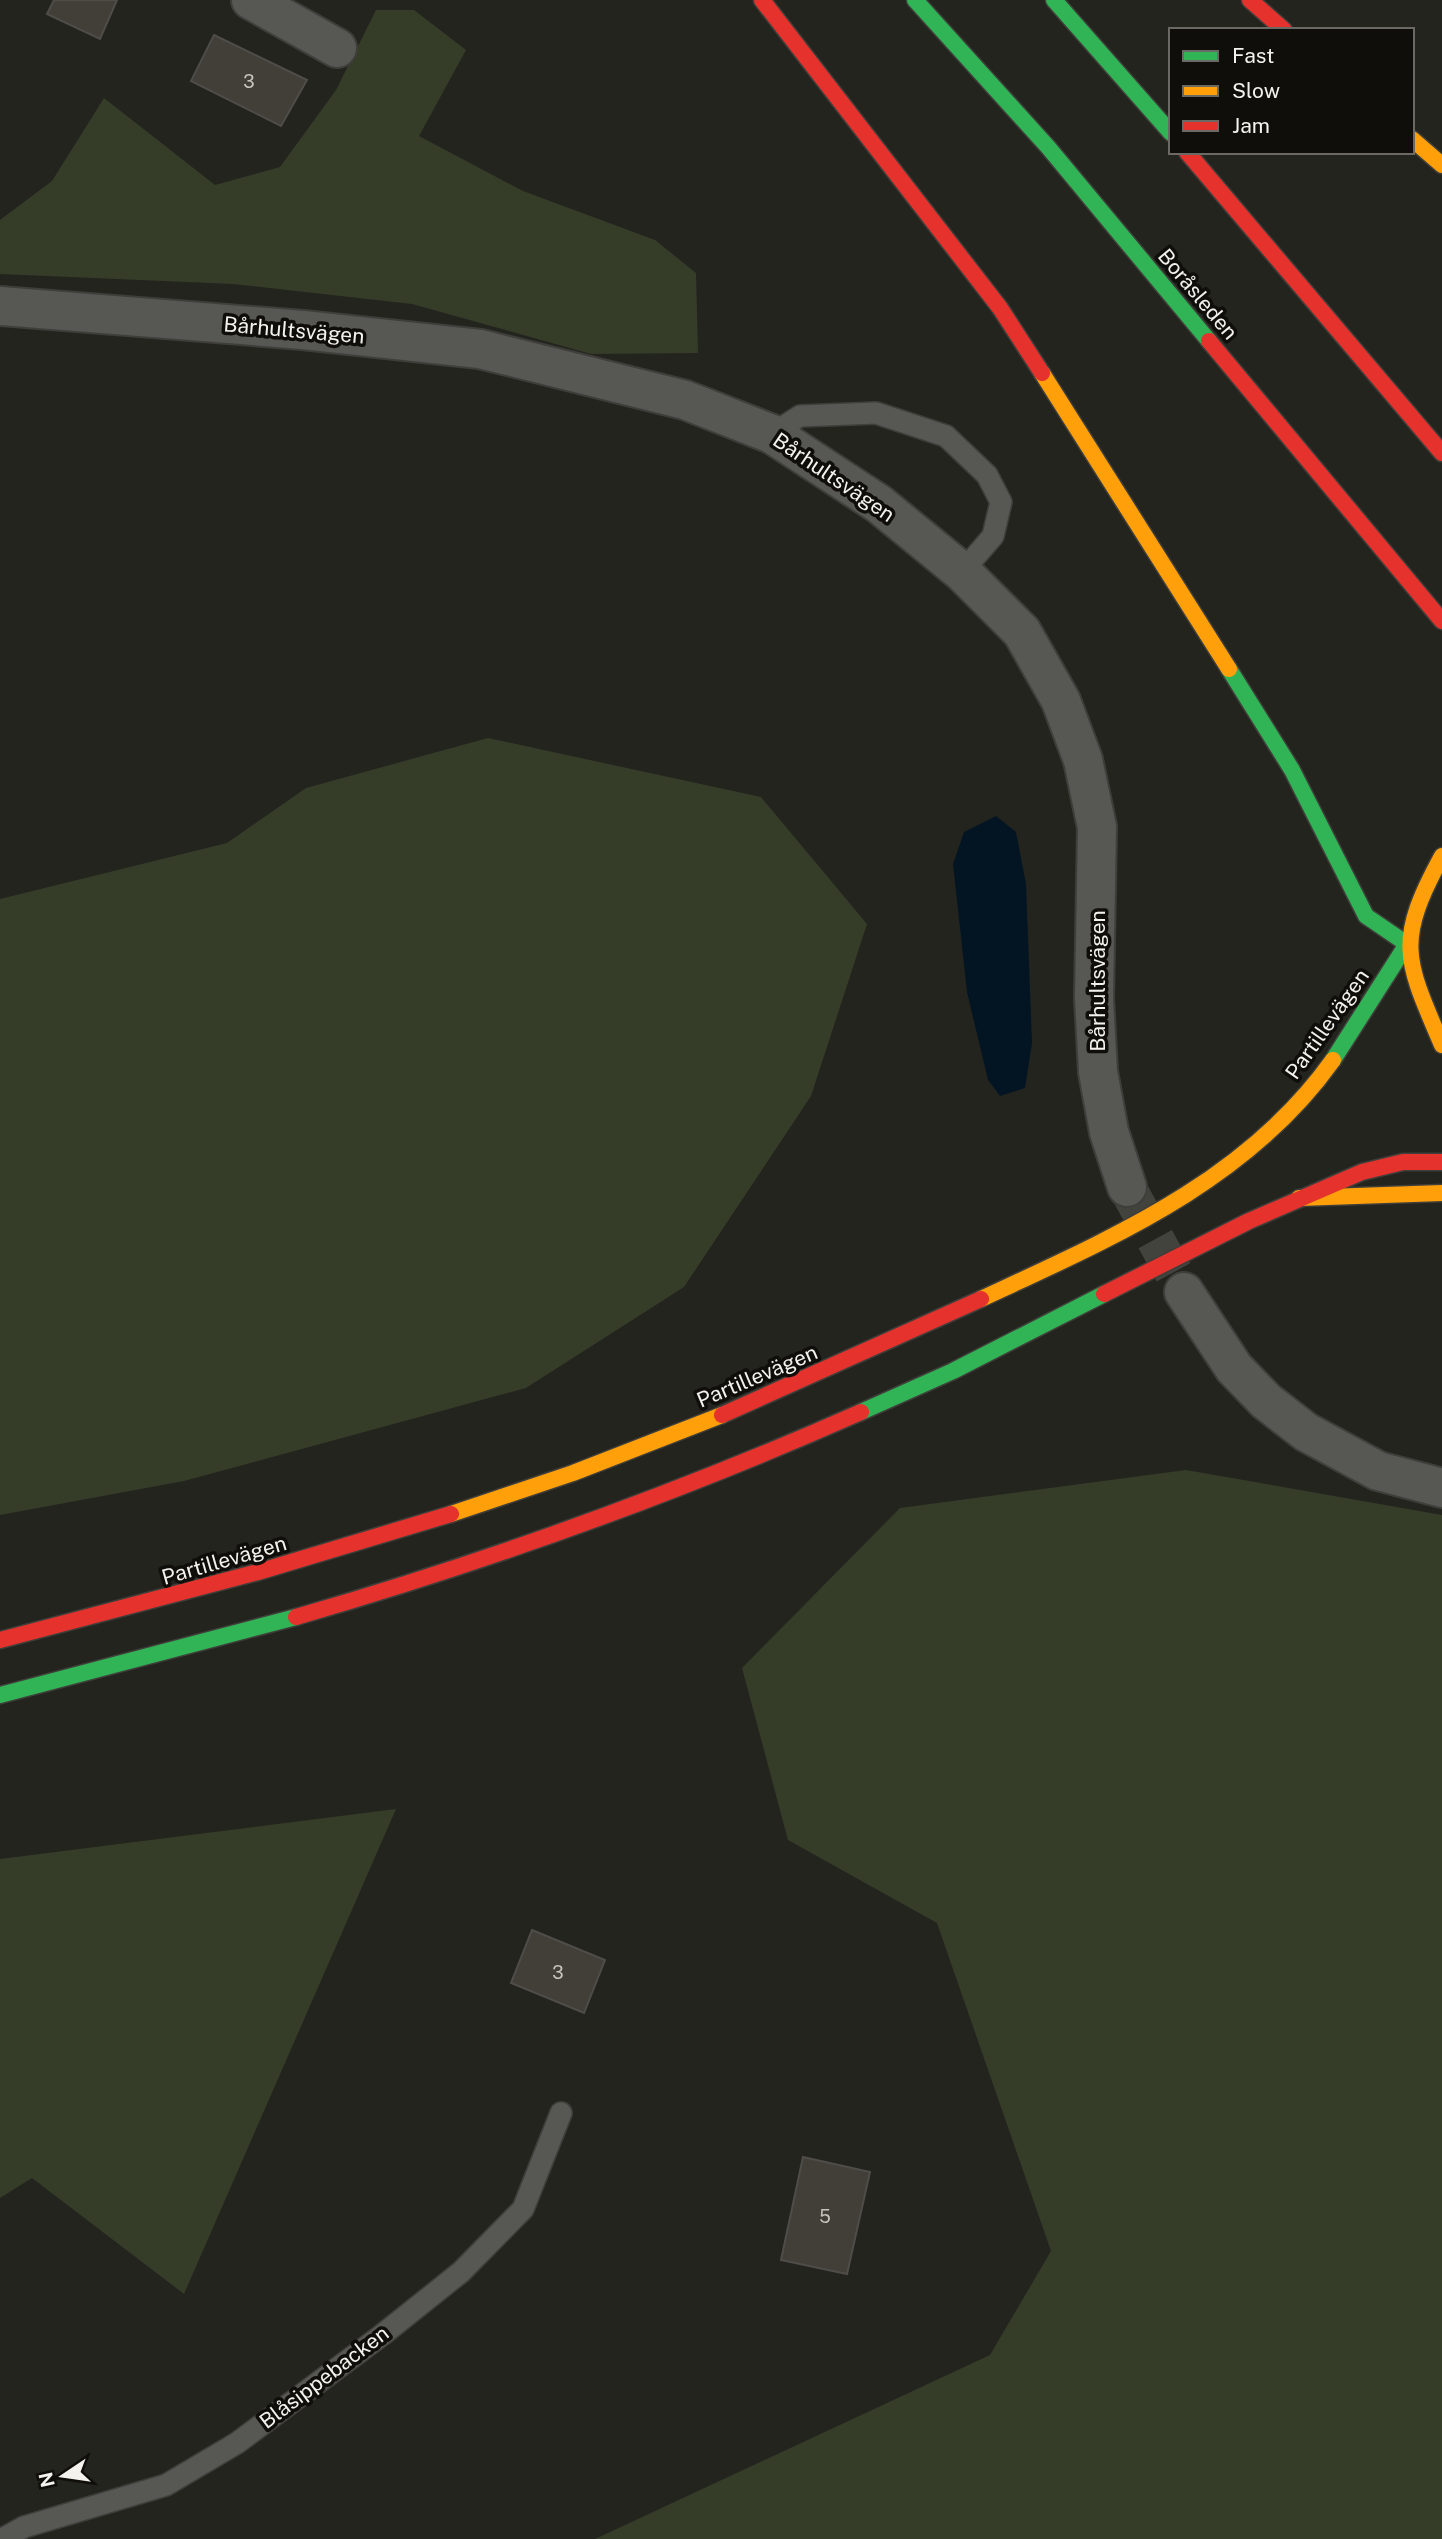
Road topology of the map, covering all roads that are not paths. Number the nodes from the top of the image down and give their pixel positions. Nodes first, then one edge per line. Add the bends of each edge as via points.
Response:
1 (251, 0) edge
2 (762, 0) edge
3 (915, 0) edge
4 (1054, 0) edge
5 (1250, 0) edge
6 (1282, 28) edge
7 (337, 48) dead end
8 (1169, 131) edge
9 (1414, 141) edge
10 (1189, 154) edge
11 (1442, 165) edge
12 (0, 306) edge
13 (772, 434) junction
14 (1442, 453) edge
15 (962, 572) junction
16 (1442, 621) edge
17 (1441, 858) edge
18 (1407, 944) junction
19 (1442, 1045) edge
20 (1442, 1162) edge
21 (1127, 1187) tunnel mouth
22 (1442, 1193) edge
23 (1299, 1198) junction
24 (1184, 1292) tunnel mouth
25 (1442, 1488) edge
26 (0, 1640) edge
27 (0, 1695) edge
28 (561, 2113) dead end
29 (2, 2539) edge

1 - 7 street
2 - 18 main road via 1000,308 1292,770 1366,916
3 - 16 main road, Boråsleden via 1048,147
4 - 8 main road
5 - 6 main road
9 - 11 main road
10 - 14 main road
12 - 13 street, Bårhultsvägen via 480,349 685,400
13 - 15 street, Bårhultsvägen via 879,503
13 - 15 lane via 800,416 876,413 946,436 987,475 1000,502 993,536
15 - 21 street, Bårhultsvägen via 1022,632 1061,701 1083,760 1097,827 1094,998 1098,1072 1109,1132
17 - 18 main road, Partillevägen
18 - 19 main road
18 - 26 main road, Partillevägen via 1327,1069 1265,1139 1154,1213 1042,1269 740,1407 516,1493 163,1600
20 - 23 main road via 1403,1161
22 - 23 main road
23 - 27 main road via 902,1395 537,1543 197,1647
24 - 25 street via 1234,1368 1306,1432 1378,1471
28 - 29 lane, Blåsippebacken via 523,2209 461,2272 382,2335 237,2443 166,2485 24,2527

